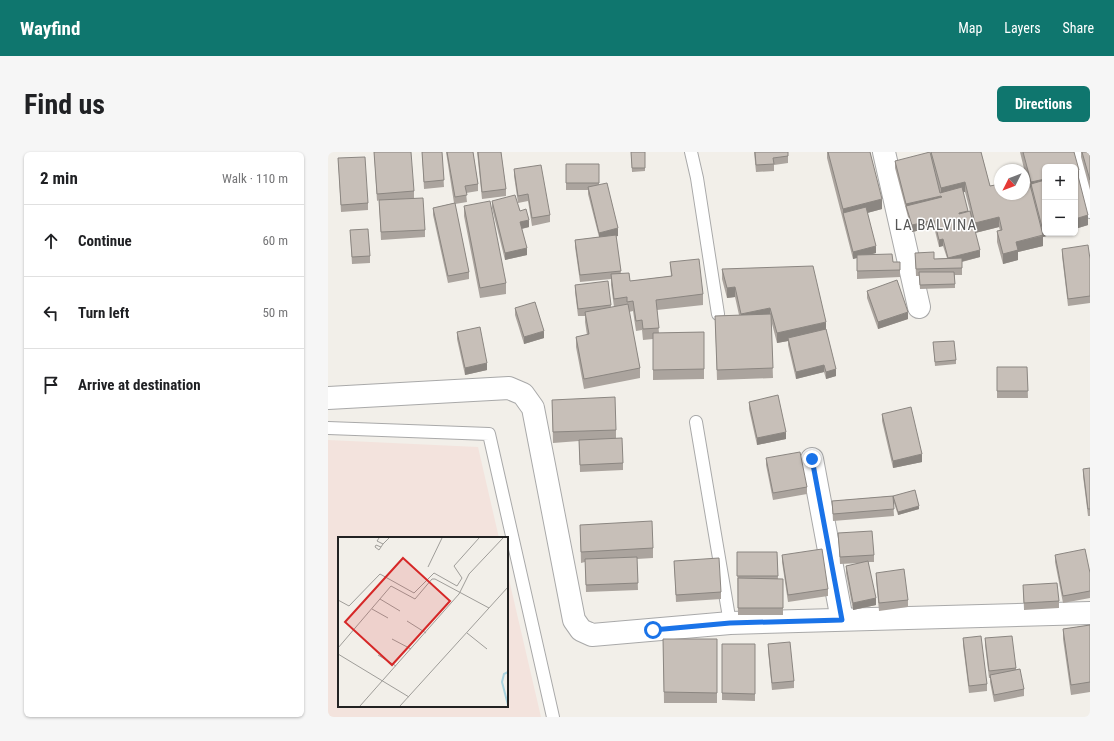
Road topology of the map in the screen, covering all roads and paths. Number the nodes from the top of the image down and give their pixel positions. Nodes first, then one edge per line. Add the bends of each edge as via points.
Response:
1 (691, 152) edge
2 (884, 152) edge
3 (1080, 152) edge
4 (1090, 208) edge
5 (918, 307) dead end
6 (718, 314) edge
7 (328, 398) edge
8 (696, 422) dead end
9 (328, 428) edge
10 (812, 459) dead end
11 (1090, 613) edge
12 (842, 620) junction
13 (730, 623) junction
14 (553, 717) edge

1 - 6 lane
2 - 5 street
3 - 4 street
7 - 13 street via 509,388 523,394 533,408 574,620 580,630 592,634
8 - 13 lane
9 - 14 lane via 489,434
10 - 12 street
11 - 12 street
12 - 13 street

